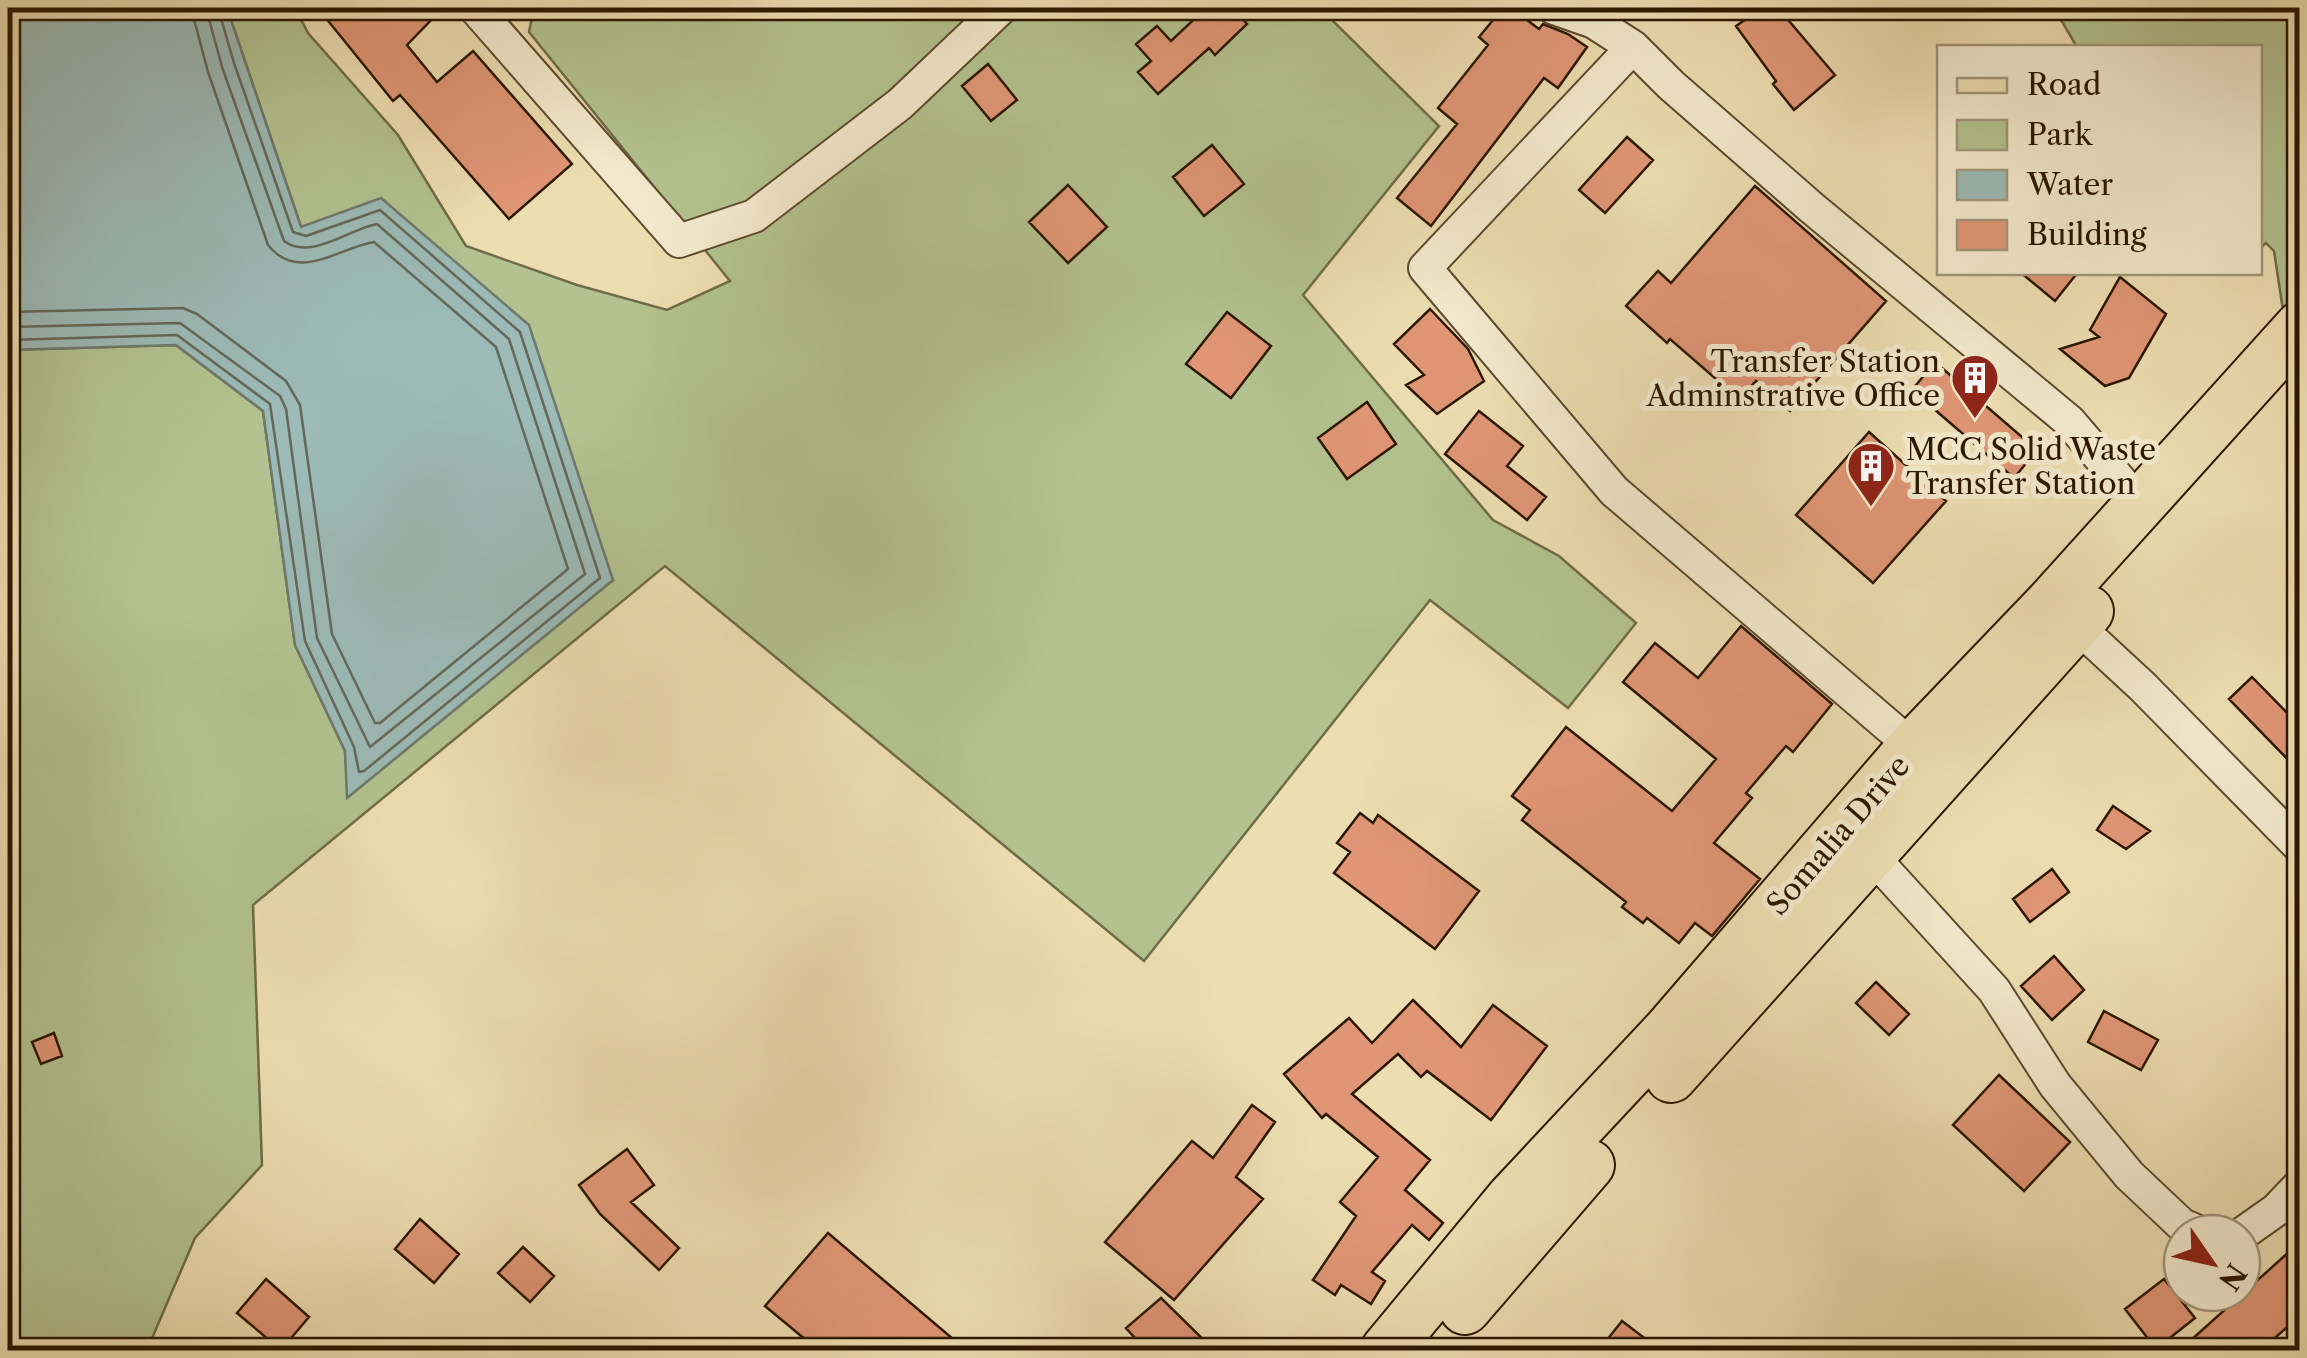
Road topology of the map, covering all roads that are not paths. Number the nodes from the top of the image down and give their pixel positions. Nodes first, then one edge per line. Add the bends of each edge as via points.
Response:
1 (475, 8) edge
2 (1001, 8) edge
3 (1554, 8) edge
4 (1633, 47) junction
5 (2300, 327) edge
6 (2300, 365) edge
7 (2140, 504) junction
8 (2076, 625) junction
9 (1914, 747) junction
10 (2300, 846) edge
11 (1872, 855) junction
12 (2300, 1185) edge
13 (2169, 1213) edge
14 (2262, 1220) edge
15 (1386, 1350) edge
16 (1429, 1350) edge

1 - 2 street via 680,241 754,216 900,104
3 - 4 street via 1594,22
4 - 7 street via 1812,208 2070,422
4 - 9 street via 1425,268 1614,491
5 - 7 main road, Somalia Drive
6 - 8 main road, Somalia Drive
7 - 9 main road, Somalia Drive
8 - 10 street
8 - 11 main road, Somalia Drive
9 - 15 main road, Somalia Drive via 1669,1030 1512,1198
11 - 13 street via 1994,990 2055,1084
11 - 16 main road, Somalia Drive via 1561,1194
12 - 14 street

